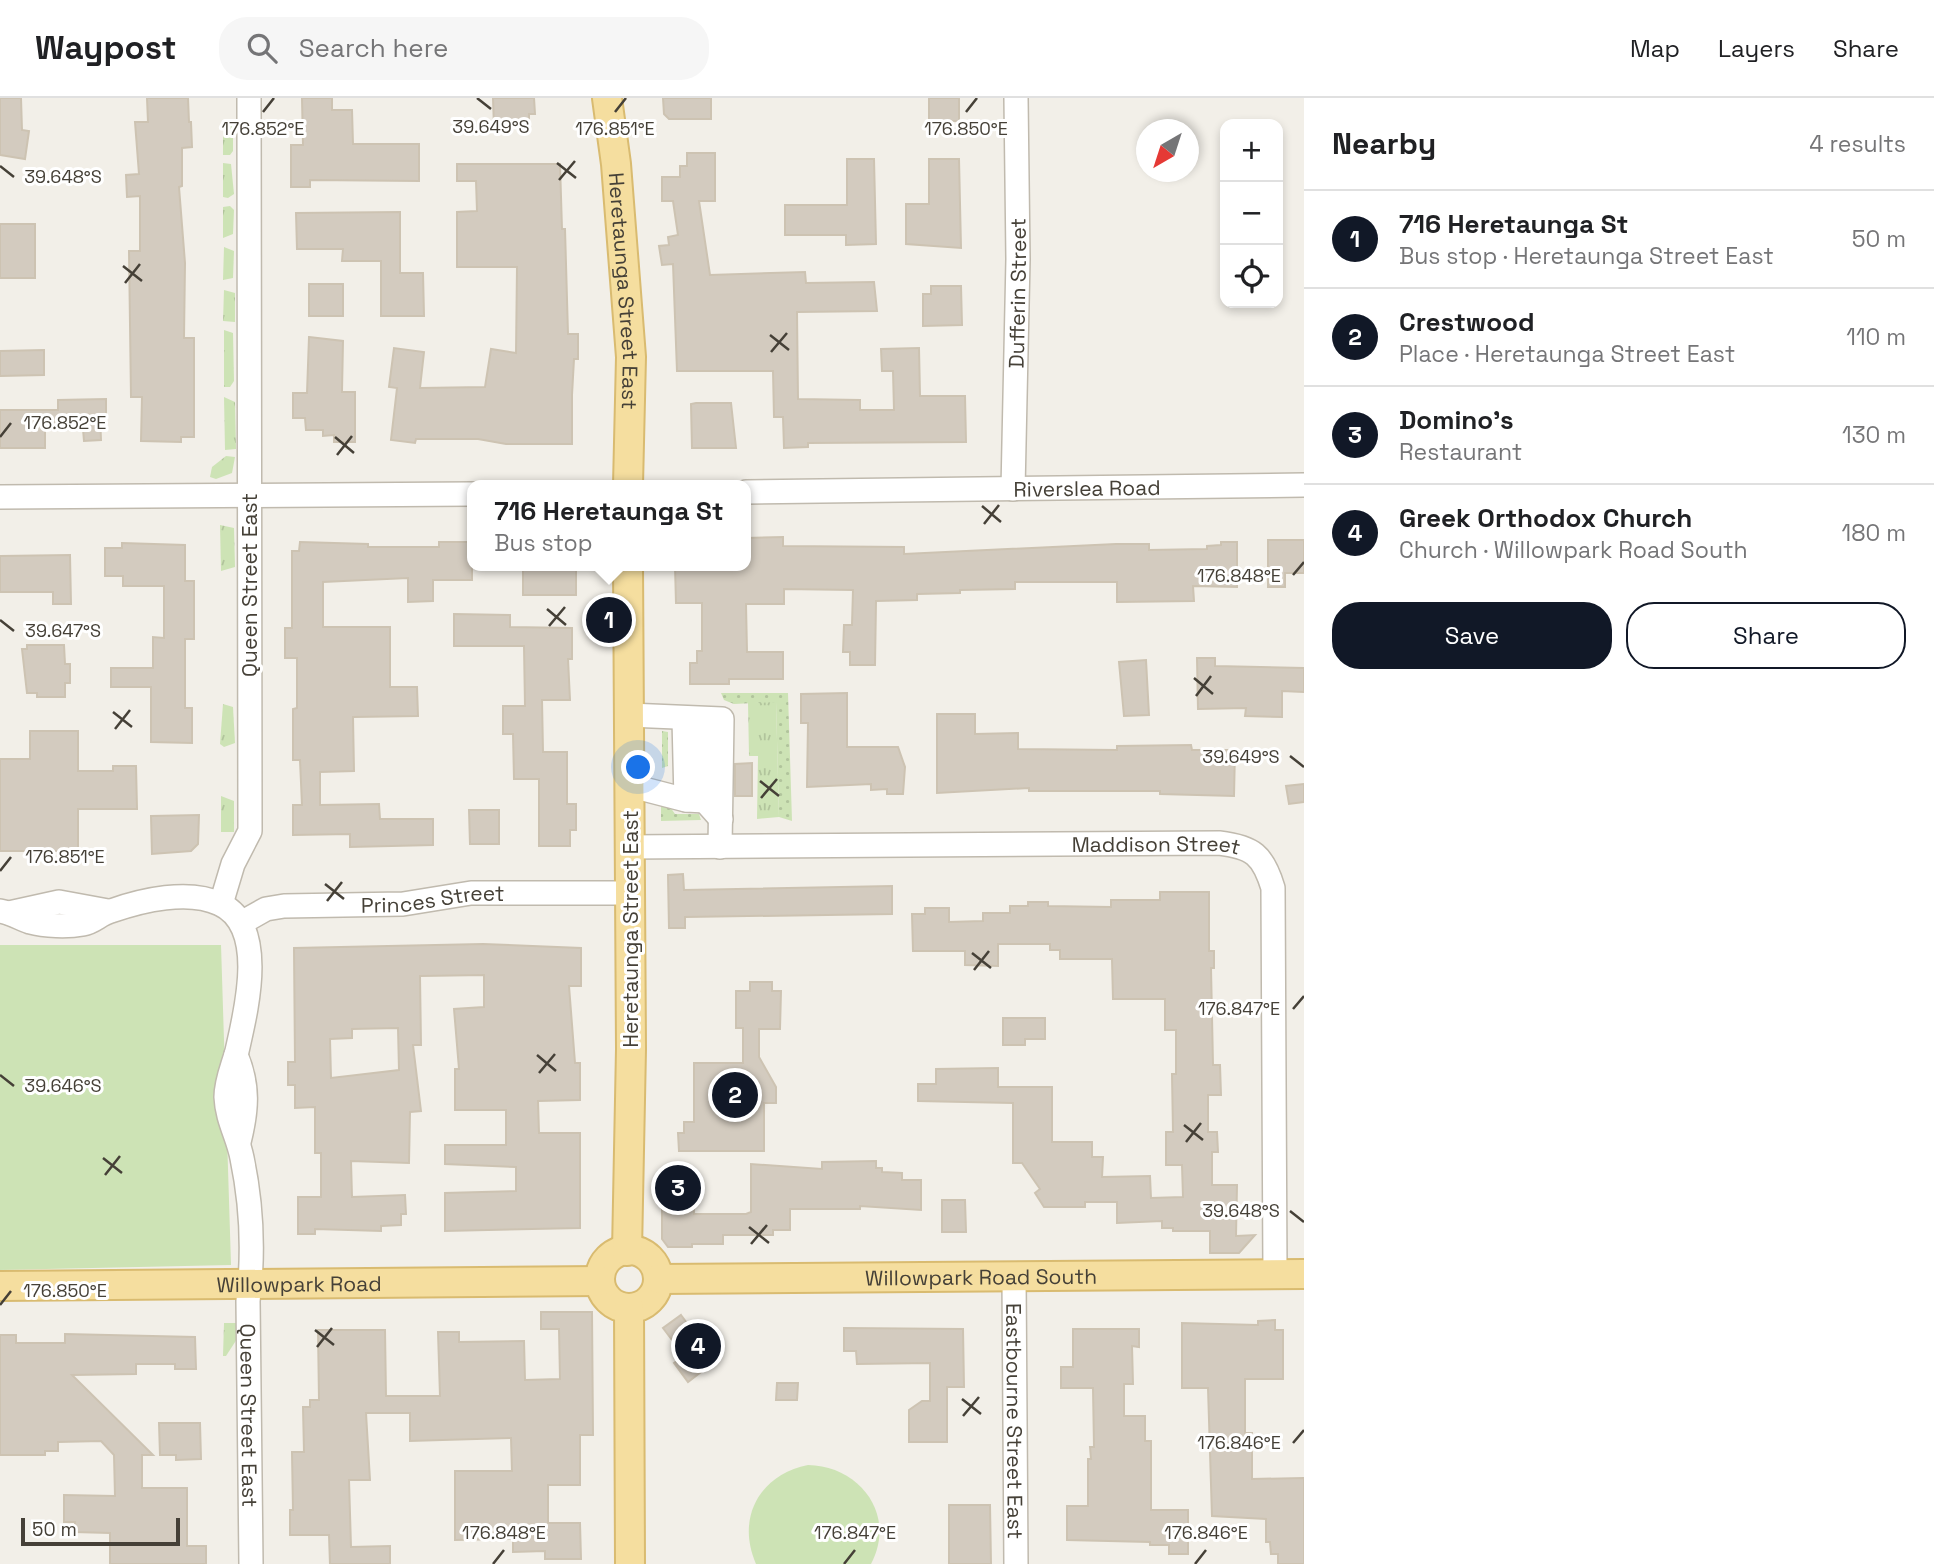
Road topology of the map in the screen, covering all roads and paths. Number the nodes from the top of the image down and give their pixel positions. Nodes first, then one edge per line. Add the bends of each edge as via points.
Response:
1 (249, 98) edge
2 (607, 98) edge
3 (1016, 98) edge
4 (628, 480) edge
5 (1304, 485) edge
6 (1013, 489) junction
7 (751, 492) edge
8 (467, 494) edge
9 (249, 495) junction
10 (0, 497) edge
11 (628, 571) edge
12 (629, 716) junction
13 (694, 719) junction
14 (628, 785) junction
15 (695, 801) junction
16 (721, 819) junction
17 (628, 847) junction
18 (720, 847) junction
19 (629, 893) junction
20 (221, 904) junction
21 (5, 912) edge
22 (242, 923) junction
23 (628, 1251) junction
24 (1304, 1274) edge
25 (1275, 1275) junction
26 (1014, 1277) junction
27 (659, 1279) junction
28 (600, 1281) junction
29 (250, 1283) junction
30 (0, 1286) edge
31 (629, 1308) junction
32 (251, 1564) edge
33 (630, 1564) edge
34 (1016, 1564) edge

1 - 9 street, Queen Street East
2 - 4 main road, Heretaunga Street East via 631,357
3 - 6 street, Dufferin Street
5 - 6 street, Riverslea Road
6 - 7 street, Riverslea Road
8 - 9 street
9 - 10 street
9 - 20 street, Queen Street East via 250,831 233,864
11 - 12 main road, Heretaunga Street East
12 - 13 street
12 - 14 main road, Heretaunga Street East
13 - 15 street
13 - 16 street via 722,719
14 - 15 street
14 - 17 main road, Heretaunga Street East
15 - 16 street
16 - 18 street
17 - 18 street, Maddison Street
17 - 19 main road, Heretaunga Street East
18 - 25 street, Maddison Street via 1219,843 1239,845 1262,859 1273,888 1275,920
19 - 22 street, Princes Street via 471,893 403,904 284,906 265,909
19 - 23 main road, Heretaunga Street East
20 - 21 street via 176,897 108,911 96,921 66,926 31,922
20 - 22 street
22 - 29 street, Queen Street East via 250,980 226,1096 251,1203
23 - 27 main road via 645,1255
23 - 28 main road via 607,1262
24 - 25 main road, Willowpark Road South
25 - 26 main road, Willowpark Road South
26 - 27 main road, Willowpark Road South
26 - 34 street, Eastbourne Street East
27 - 31 main road via 647,1302
28 - 29 main road, Willowpark Road
28 - 31 main road via 611,1302
29 - 30 main road, Willowpark Road
29 - 32 street, Queen Street East
31 - 33 main road

